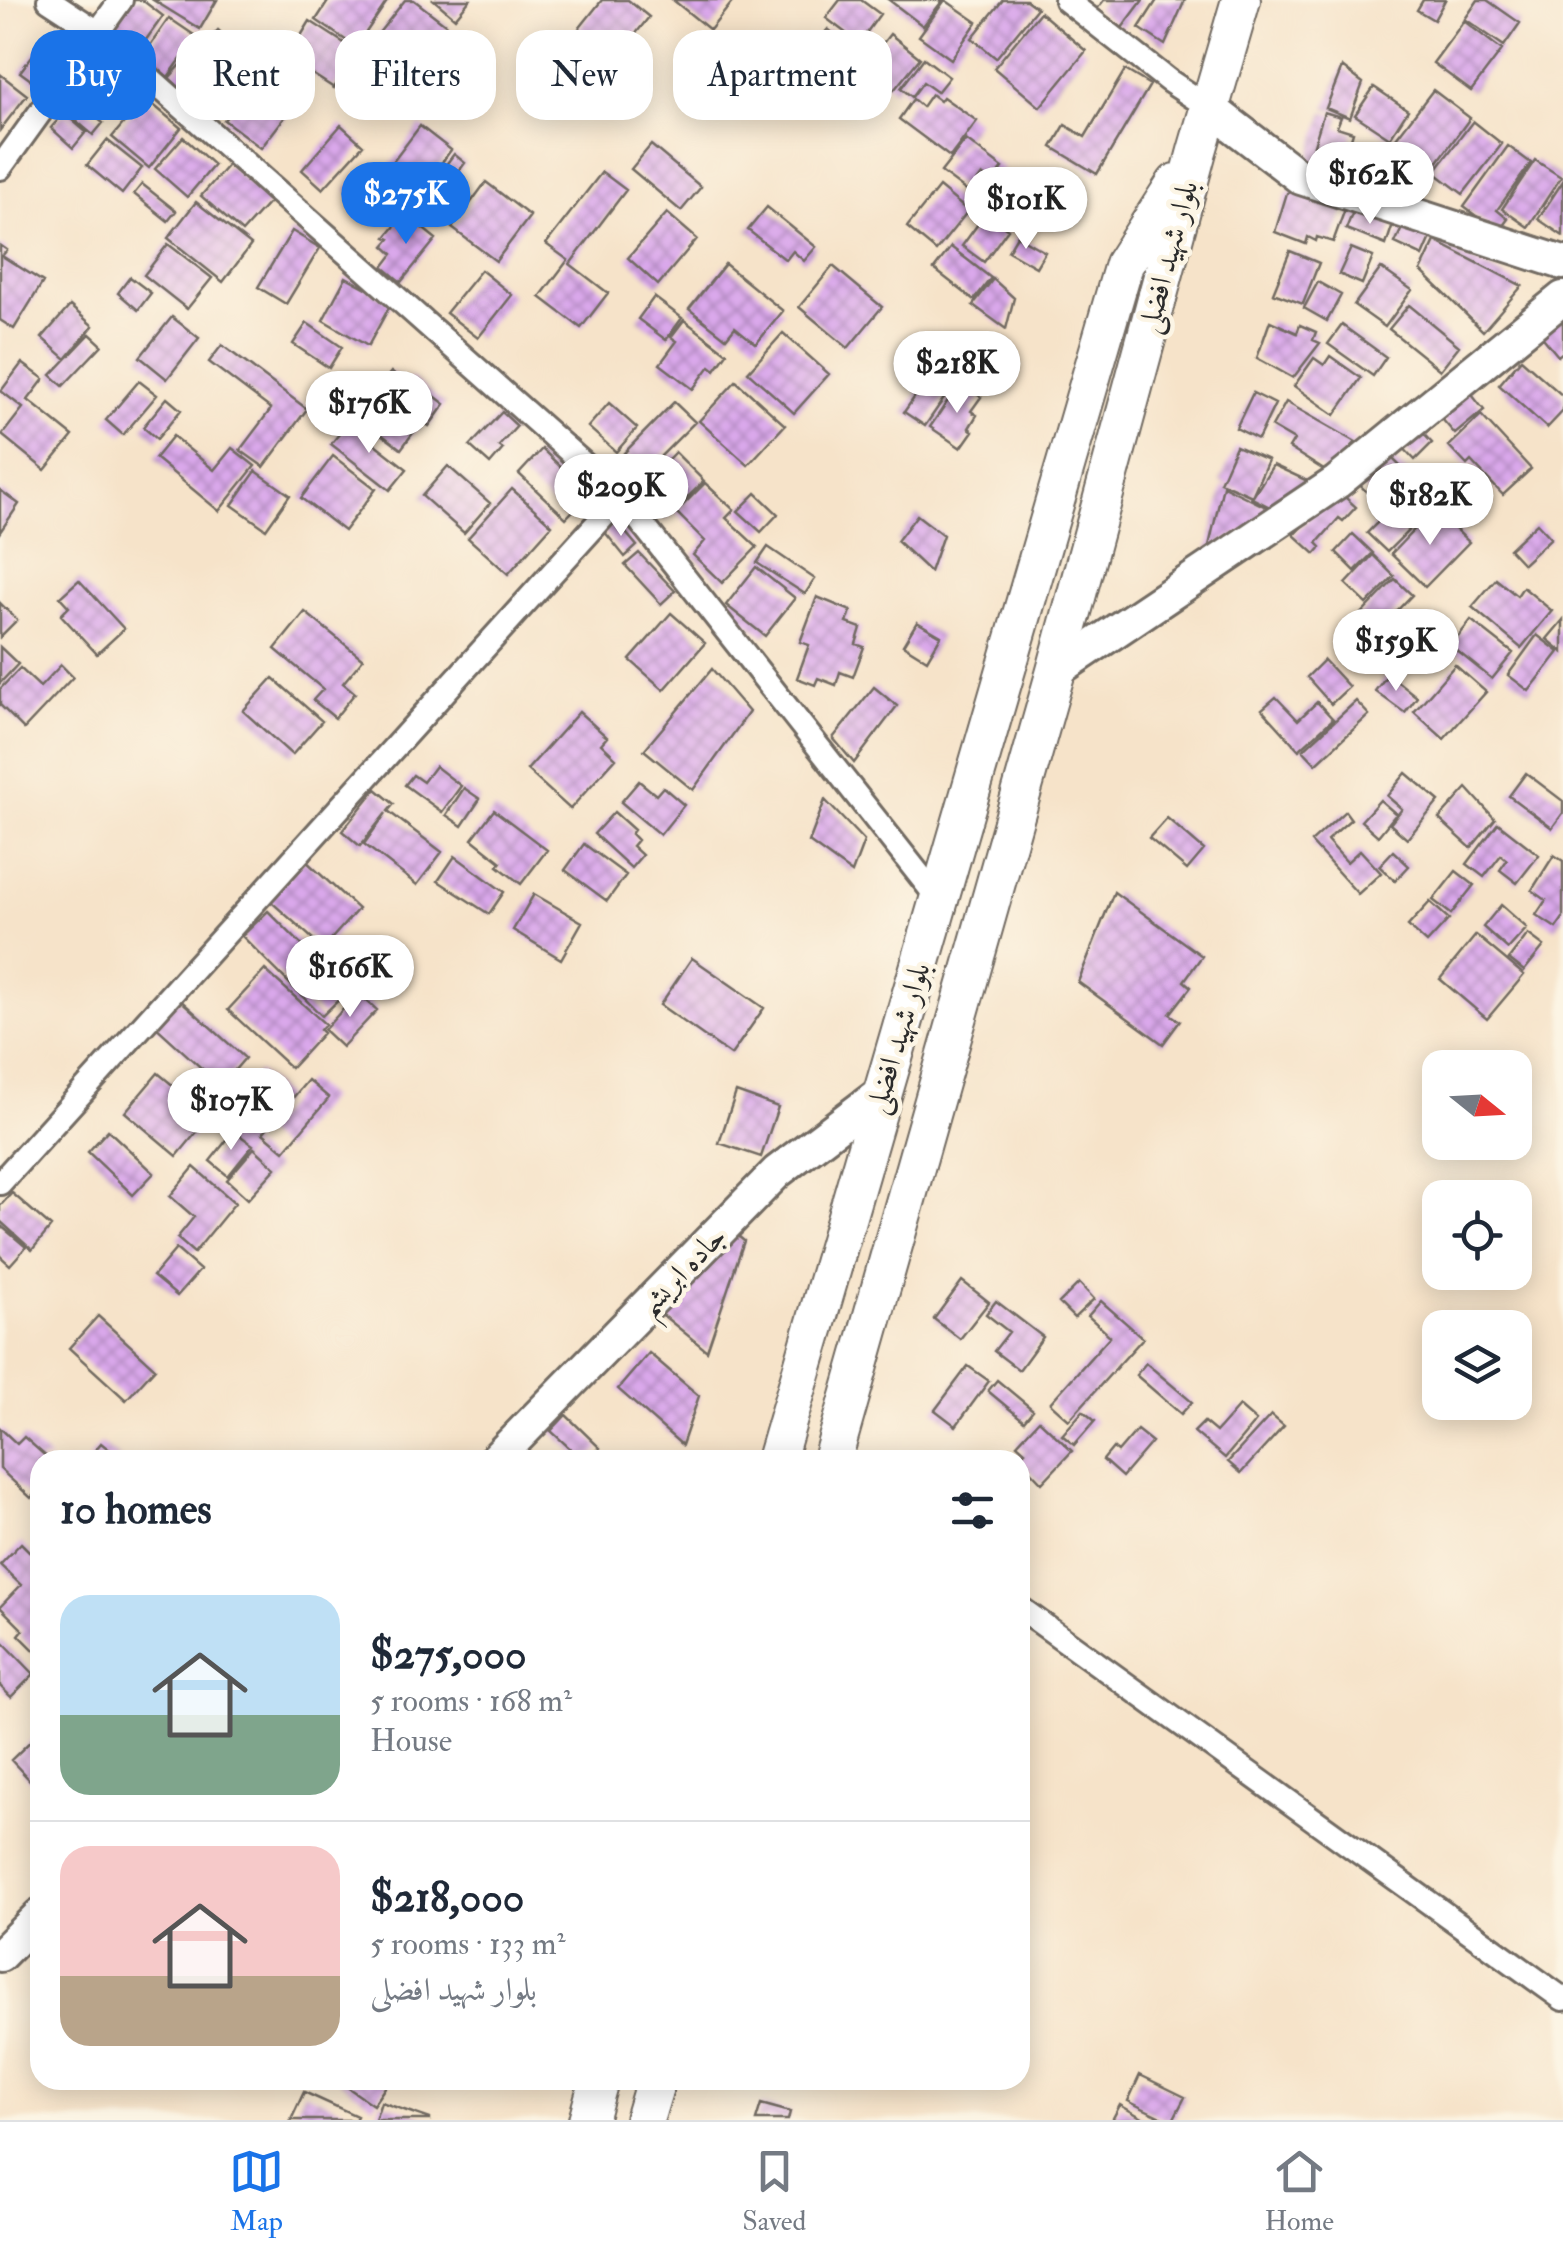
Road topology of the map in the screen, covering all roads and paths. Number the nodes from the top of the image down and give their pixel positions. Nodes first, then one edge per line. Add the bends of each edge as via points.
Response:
1 (49, 0) edge
2 (121, 0) edge
3 (1066, 0) edge
4 (1241, 0) edge
5 (95, 30) edge
6 (99, 30) edge
7 (156, 84) edge
8 (1210, 108) junction
9 (35, 120) edge
10 (1197, 152) junction
11 (0, 168) edge
12 (1563, 263) edge
13 (1563, 298) edge
14 (621, 497) junction
15 (1056, 672) junction
16 (940, 901) junction
17 (880, 1094) junction
18 (0, 1183) edge
19 (506, 1450) edge
20 (779, 1450) edge
21 (835, 1450) edge
22 (1030, 1615) edge
23 (30, 1925) edge
24 (0, 1955) edge
25 (1563, 1999) edge
26 (596, 2090) edge
27 (588, 2120) edge

1 - 5 street
2 - 6 street
3 - 8 street
4 - 8 main road
7 - 14 street
8 - 10 main road
8 - 12 main road via 1301,178
9 - 11 street
10 - 15 main road, بلوار شهید افضلی
10 - 16 main road, بلوار شهید افضلی via 1124,264
13 - 15 main road via 1338,482
14 - 16 street
14 - 18 street
15 - 21 main road, بلوار شهید افضلی
16 - 17 main road, بلوار شهید افضلی
17 - 19 main road, جاده ابریشم via 777,1172
17 - 20 main road, بلوار شهید افضلی
22 - 25 street
23 - 24 main road
26 - 27 main road

